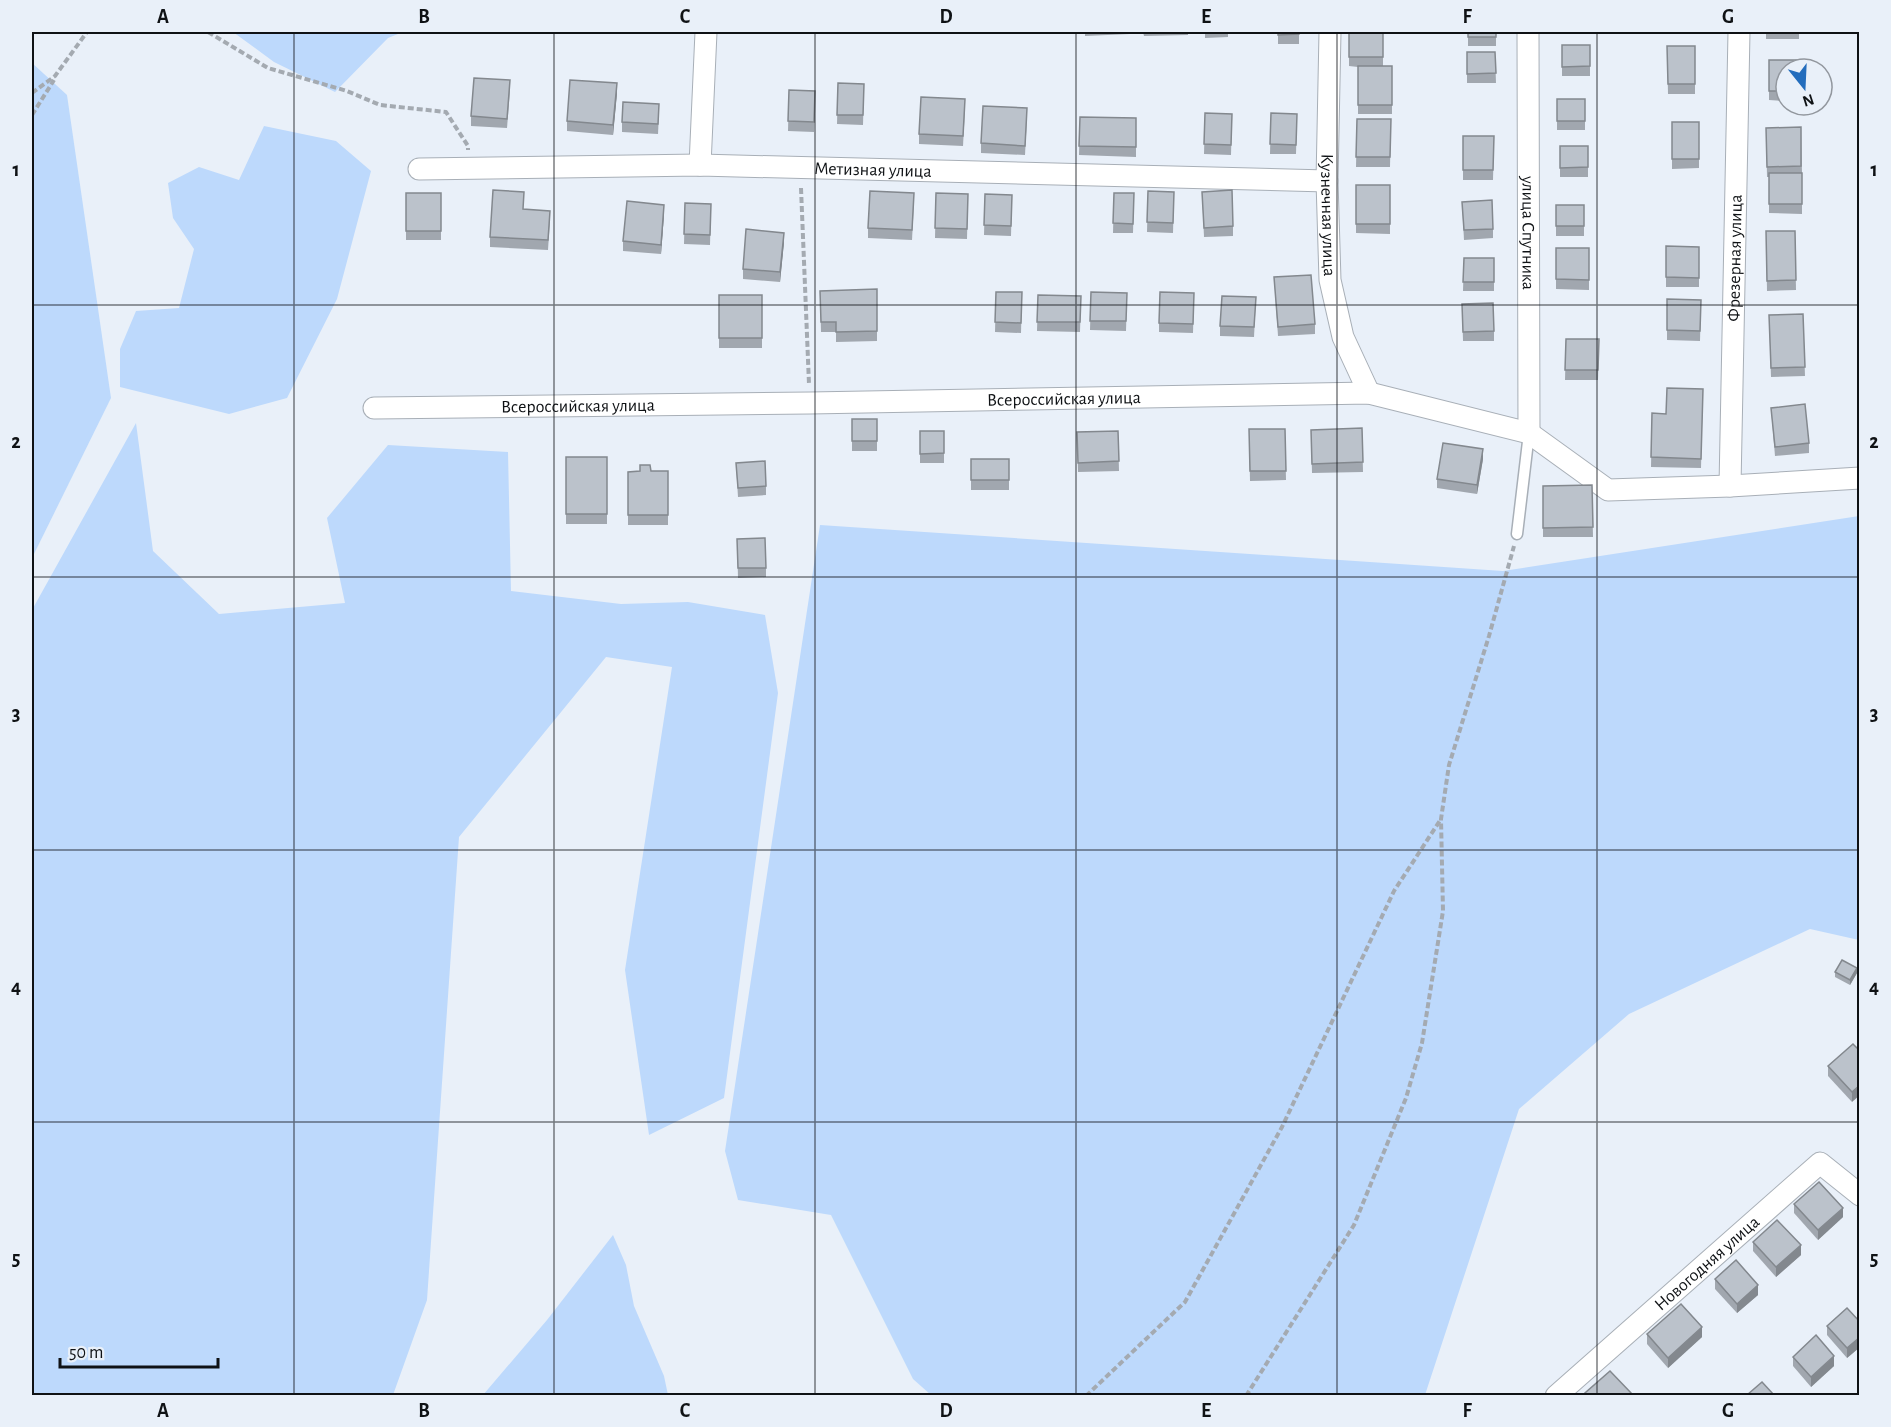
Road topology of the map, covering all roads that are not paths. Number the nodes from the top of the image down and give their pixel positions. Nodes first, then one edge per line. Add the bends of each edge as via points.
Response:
1 (706, 32) edge
2 (1330, 32) edge
3 (1528, 32) edge
4 (1739, 32) edge
5 (700, 165) junction
6 (419, 169) dead end
7 (1327, 181) junction
8 (1369, 393) junction
9 (374, 408) dead end
10 (1529, 433) junction
11 (1860, 478) edge
12 (1730, 486) junction
13 (1517, 534) road end
14 (1860, 1195) edge
15 (1556, 1395) edge

1 - 5 street
2 - 7 street, Кузнечная улица
3 - 10 street, улица Спутника
4 - 12 street, Фрезерная улица
5 - 6 street, Метизная улица
5 - 7 street, Метизная улица
7 - 8 street, Кузнечная улица via 1330,280 1343,337
8 - 9 street, Всероссийская улица
8 - 10 street, Всероссийская улица
10 - 12 street, Всероссийская улица via 1608,490
10 - 13 lane
11 - 12 street, Всероссийская улица
14 - 15 street, Новогодняя улица via 1820,1163

